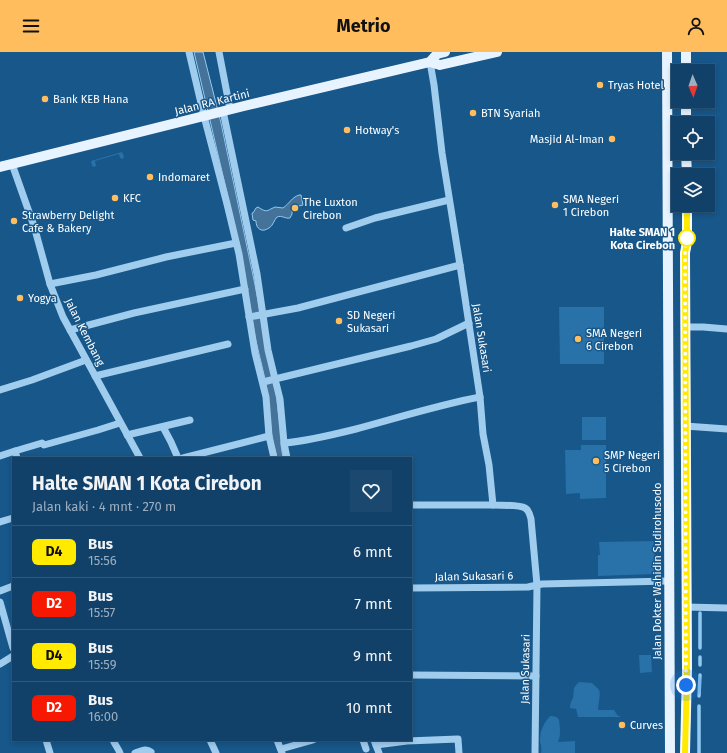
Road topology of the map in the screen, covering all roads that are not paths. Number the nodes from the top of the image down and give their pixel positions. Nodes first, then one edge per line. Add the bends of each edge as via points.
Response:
1 (189, 52) edge
2 (219, 52) edge
3 (445, 52) edge
4 (497, 52) edge
5 (667, 52) edge
6 (686, 52) edge
7 (430, 62) junction
8 (686, 64) edge
9 (224, 111) junction
10 (206, 115) junction
11 (12, 164) junction
12 (0, 167) edge
13 (449, 200) junction
14 (687, 212) edge
15 (346, 228) dead end
16 (236, 243) junction
17 (252, 252) junction
18 (239, 254) junction
19 (460, 265) junction
20 (50, 284) junction
21 (245, 289) junction
22 (261, 315) junction
23 (250, 317) junction
24 (469, 323) junction
25 (685, 327) junction
26 (727, 329) edge
27 (70, 330) junction
28 (228, 344) dead end
29 (86, 360) junction
30 (95, 376) junction
31 (274, 379) junction
32 (264, 382) junction
33 (0, 390) edge
34 (480, 397) junction
35 (190, 420) dead end
36 (120, 423) junction
37 (269, 426) junction
38 (685, 426) junction
39 (163, 427) junction
40 (281, 427) junction
41 (727, 429) edge
42 (127, 435) junction
43 (269, 436) junction
44 (284, 443) junction
45 (16, 454) edge
46 (0, 456) edge
47 (139, 457) edge
48 (178, 457) edge
49 (187, 457) edge
50 (274, 457) edge
51 (287, 457) edge
52 (412, 505) edge
53 (493, 505) junction
54 (12, 518) edge
55 (0, 522) edge
56 (669, 581) junction
57 (538, 585) junction
58 (12, 586) edge
59 (412, 588) edge
60 (0, 591) edge
61 (0, 602) edge
62 (686, 607) junction
63 (727, 608) edge
64 (686, 621) junction
65 (669, 622) junction
66 (12, 644) edge
67 (12, 657) edge
68 (0, 664) edge
69 (412, 675) edge
70 (536, 676) junction
71 (46, 741) edge
72 (114, 741) edge
73 (210, 741) edge
74 (277, 741) edge
75 (310, 741) edge
76 (363, 741) edge
77 (375, 742) edge
78 (366, 749) dead end
79 (282, 751) edge
80 (151, 752) dead end
81 (50, 753) edge
82 (120, 753) edge
83 (135, 753) edge
84 (216, 753) edge
85 (379, 753) edge
86 (459, 753) edge
87 (535, 753) edge
88 (670, 753) edge
89 (685, 753) edge

1 - 10 street
2 - 9 street
3 - 7 main road, Jalan RA Kartini via 437,54
4 - 7 main road, Jalan RA Kartini via 440,65
5 - 56 main road, Jalan Dokter Wahidin Sudirohusodo
6 - 8 main road
7 - 9 main road, Jalan RA Kartini
7 - 13 street, Jalan Sukasari
9 - 10 main road, Jalan RA Kartini
9 - 17 street
10 - 11 main road, Jalan RA Kartini
10 - 16 street
11 - 12 main road, Jalan RA Kartini
11 - 20 street, Jalan Kembang via 34,226
13 - 15 street via 375,218
13 - 19 street, Jalan Sukasari
14 - 25 main road
16 - 18 street
16 - 20 street
17 - 18 street
17 - 22 street
18 - 21 street
19 - 22 street via 298,308
19 - 24 street, Jalan Sukasari
20 - 27 street, Jalan Kembang
21 - 23 street
21 - 27 street
22 - 23 street
22 - 31 street
23 - 32 street via 255,353
24 - 31 street via 436,339
24 - 34 street, Jalan Sukasari
25 - 26 street
25 - 38 main road
27 - 29 street, Jalan Kembang
28 - 30 street
29 - 30 street, Jalan Kembang
29 - 33 street
30 - 36 street, Jalan Kembang
31 - 32 street
31 - 40 street via 280,399
32 - 37 street
34 - 44 street via 338,433
34 - 53 street, Jalan Sukasari
35 - 39 street
36 - 42 street, Jalan Kembang
36 - 45 street via 44,445 42,443
37 - 40 street
37 - 43 street
38 - 41 street
38 - 62 main road
39 - 42 street
39 - 48 street
40 - 44 street
42 - 47 street, Jalan Kembang
43 - 49 street
43 - 50 street
44 - 51 street
45 - 46 street
52 - 53 street
53 - 57 street, Jalan Sukasari via 521,506 529,512
54 - 55 street
56 - 57 street
56 - 65 main road, Jalan Dokter Wahidin Sudirohusodo
57 - 59 street, Jalan Sukasari 6
57 - 70 street, Jalan Sukasari
58 - 60 street
61 - 66 street
62 - 63 street
62 - 64 main road
64 - 65 main road
64 - 89 main road
65 - 88 main road, Jalan Dokter Wahidin Sudirohusodo
67 - 68 street
69 - 70 street
70 - 87 street, Jalan Sukasari
71 - 81 street
72 - 82 street
73 - 84 street
74 - 79 street
75 - 79 street
76 - 78 street
77 - 85 street
77 - 86 street via 458,739
80 - 83 street via 146,749

